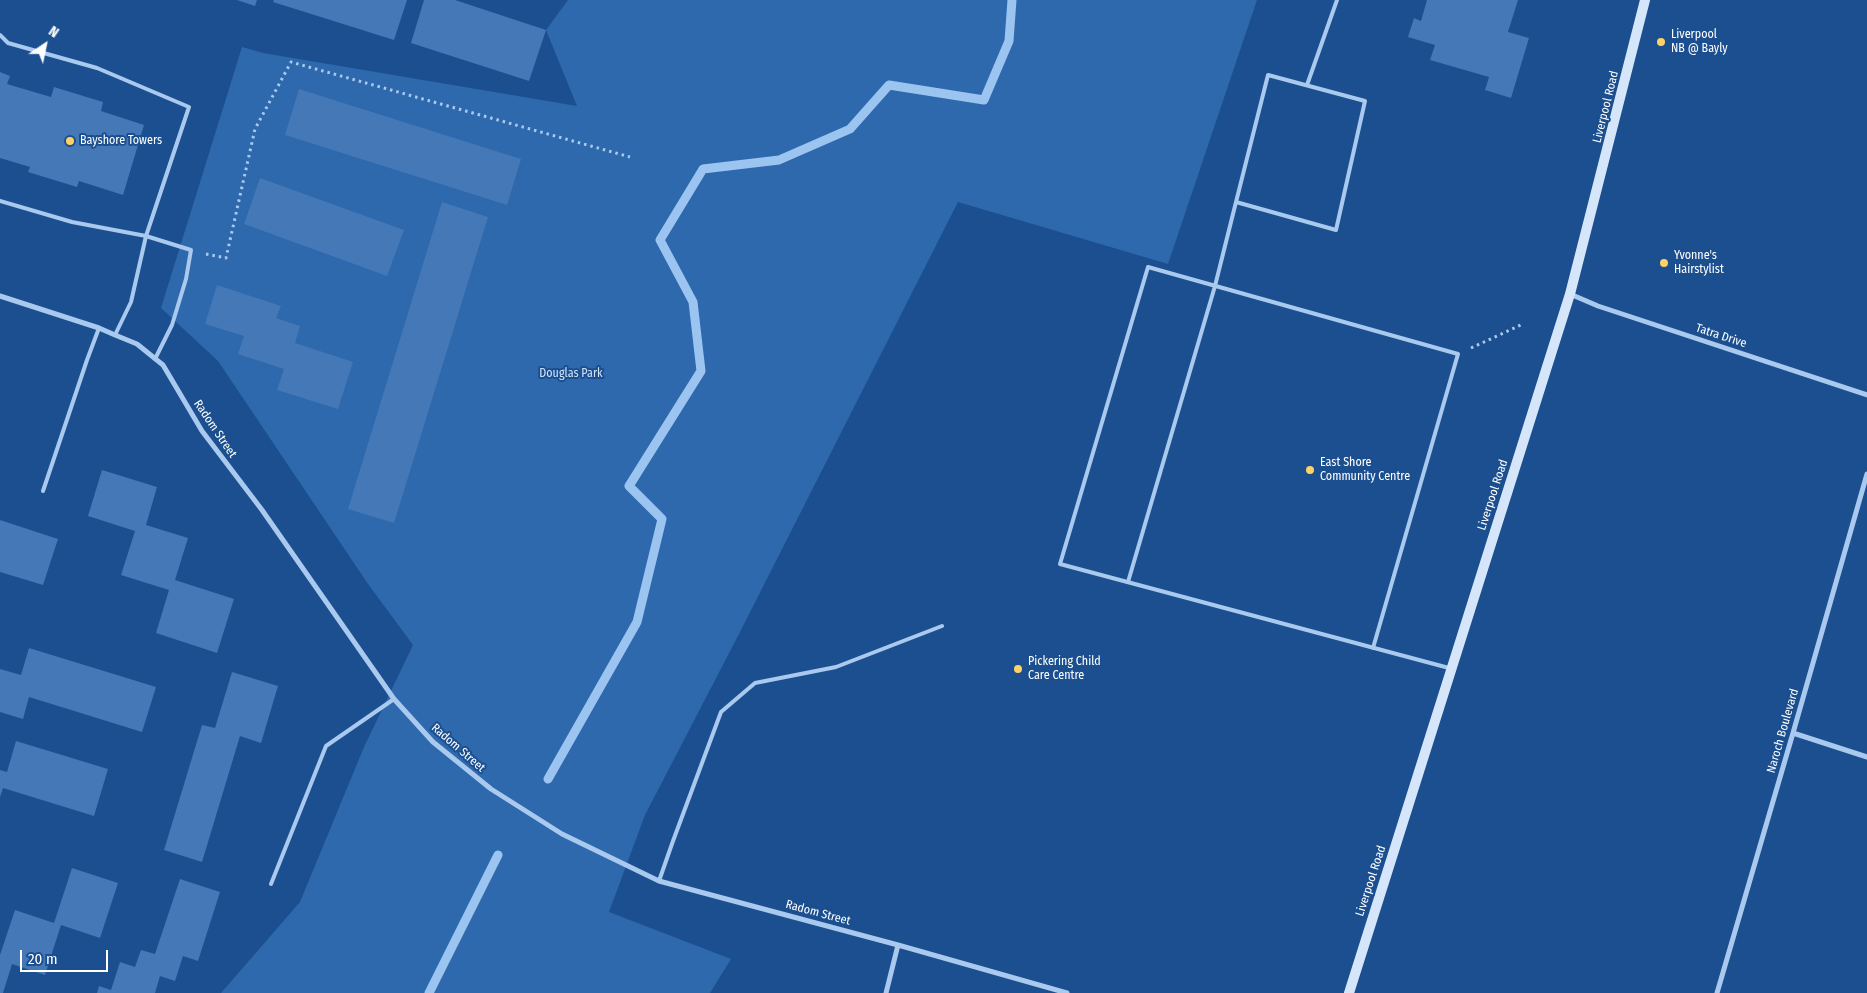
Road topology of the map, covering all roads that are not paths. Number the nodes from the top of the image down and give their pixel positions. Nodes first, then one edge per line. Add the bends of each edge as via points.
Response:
1 (1337, 0) edge
2 (1646, 0) edge
3 (0, 36) edge
4 (1307, 85) junction
5 (0, 201) edge
6 (1236, 202) junction
7 (146, 236) junction
8 (1215, 286) junction
9 (1570, 294) junction
10 (0, 296) edge
11 (99, 328) junction
12 (116, 335) junction
13 (155, 359) junction
14 (1867, 395) edge
15 (1867, 474) edge
16 (43, 491) dead end
17 (1128, 582) junction
18 (942, 626) dead end
19 (1373, 648) junction
20 (1452, 669) junction
21 (394, 699) junction
22 (1794, 733) junction
23 (1867, 757) edge
24 (659, 881) junction
25 (271, 884) dead end
26 (898, 945) junction
27 (886, 993) edge
28 (1066, 993) edge
29 (1349, 993) edge
30 (1716, 993) edge

1 - 4 lane
2 - 9 street, Liverpool Road
3 - 7 lane via 8,43 97,68 189,107
4 - 6 lane via 1268,75
4 - 6 lane via 1365,101 1336,230
5 - 7 lane via 72,222
6 - 8 lane
7 - 12 lane via 131,302
7 - 13 lane via 191,250 172,325
8 - 17 lane
8 - 17 lane via 1148,267 1060,564
8 - 19 lane via 1458,354
9 - 14 street, Tatra Drive
9 - 20 street, Liverpool Road
10 - 11 street, Radom Street
11 - 12 street, Radom Street
11 - 16 lane
12 - 13 street, Radom Street via 137,344
13 - 21 street, Radom Street via 163,365 202,431 262,510
15 - 22 street, Naroch Boulevard
17 - 19 lane
18 - 24 lane via 836,667 755,683 721,712
19 - 20 lane
20 - 29 street, Liverpool Road
21 - 24 street, Radom Street via 433,742 491,789 562,834
21 - 25 lane via 326,746
22 - 23 street
22 - 30 street, Naroch Boulevard
24 - 26 street, Radom Street
26 - 27 street
26 - 28 street, Radom Street

